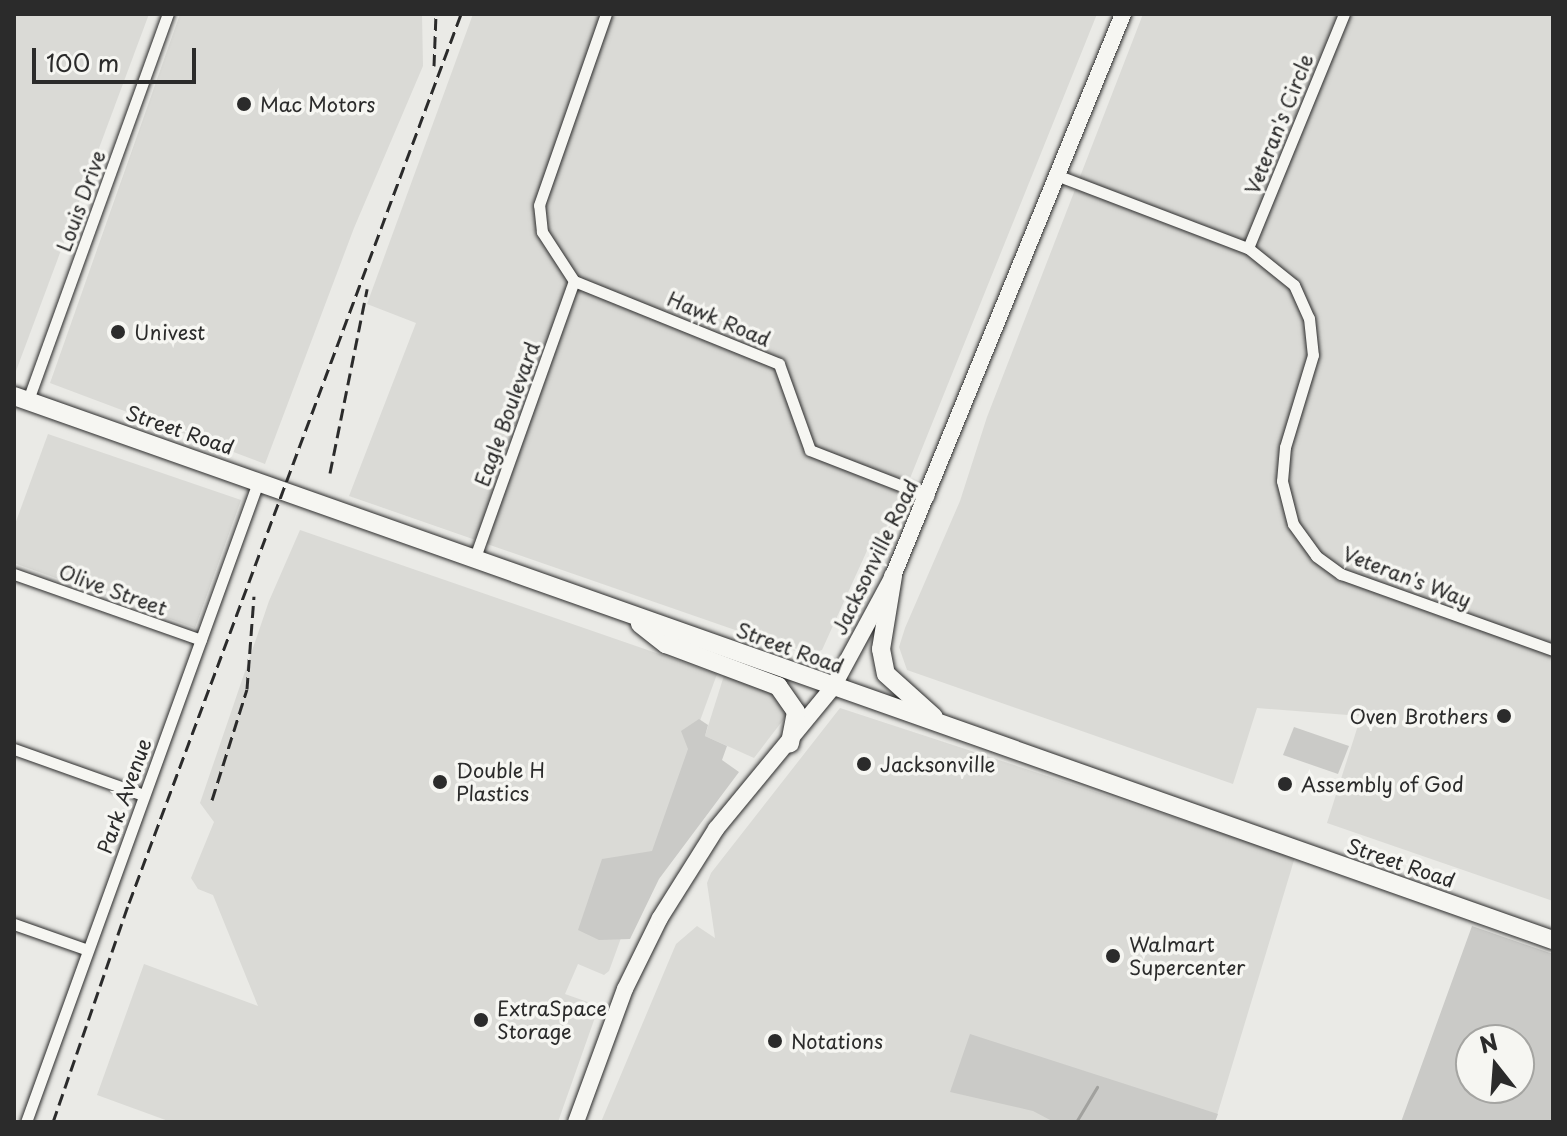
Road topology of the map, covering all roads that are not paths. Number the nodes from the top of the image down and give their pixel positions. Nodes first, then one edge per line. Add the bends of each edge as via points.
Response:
1 (168, 14) edge
2 (606, 14) edge
3 (1123, 14) edge
4 (1344, 14) edge
5 (1059, 176) junction
6 (1248, 248) junction
7 (574, 281) junction
8 (21, 398) edge
9 (258, 482) junction
10 (928, 496) junction
11 (474, 560) junction
12 (14, 574) edge
13 (893, 576) junction
14 (628, 616) junction
15 (201, 640) junction
16 (1553, 650) edge
17 (833, 687) junction
18 (945, 726) junction
19 (790, 743) junction
20 (14, 749) edge
21 (143, 795) junction
22 (14, 924) edge
23 (1553, 940) edge
24 (88, 950) junction
25 (26, 1122) edge
26 (576, 1122) edge

1 - 8 street, Louis Drive
2 - 7 street via 539,205 542,232
3 - 5 main road, Jacksonville Road
4 - 6 street, Veteran's Circle
5 - 6 street, Veteran's Way
5 - 10 main road, Jacksonville Road
6 - 16 street, Veteran's Way via 1288,278 1311,327 1311,367 1282,468 1286,502 1306,545 1341,574
7 - 10 street, Hawk Road via 779,364 810,450
7 - 11 street, Eagle Boulevard
8 - 9 main road, Street Road
9 - 11 main road, Street Road
9 - 15 street, Park Avenue
10 - 13 main road, Jacksonville Road
11 - 14 main road, Street Road
12 - 15 street, Olive Street
13 - 17 main road, Jacksonville Road
13 - 18 main road via 881,649 886,674
14 - 17 main road, Street Road
14 - 19 main road via 666,644 778,686 796,712
15 - 21 street, Park Avenue
17 - 18 main road, Street Road
17 - 19 main road, Jacksonville Road
18 - 23 main road, Street Road
19 - 26 main road, Jacksonville Road via 716,829 660,918 625,989
20 - 21 street
21 - 24 street, Park Avenue
22 - 24 street
24 - 25 street, Park Avenue

